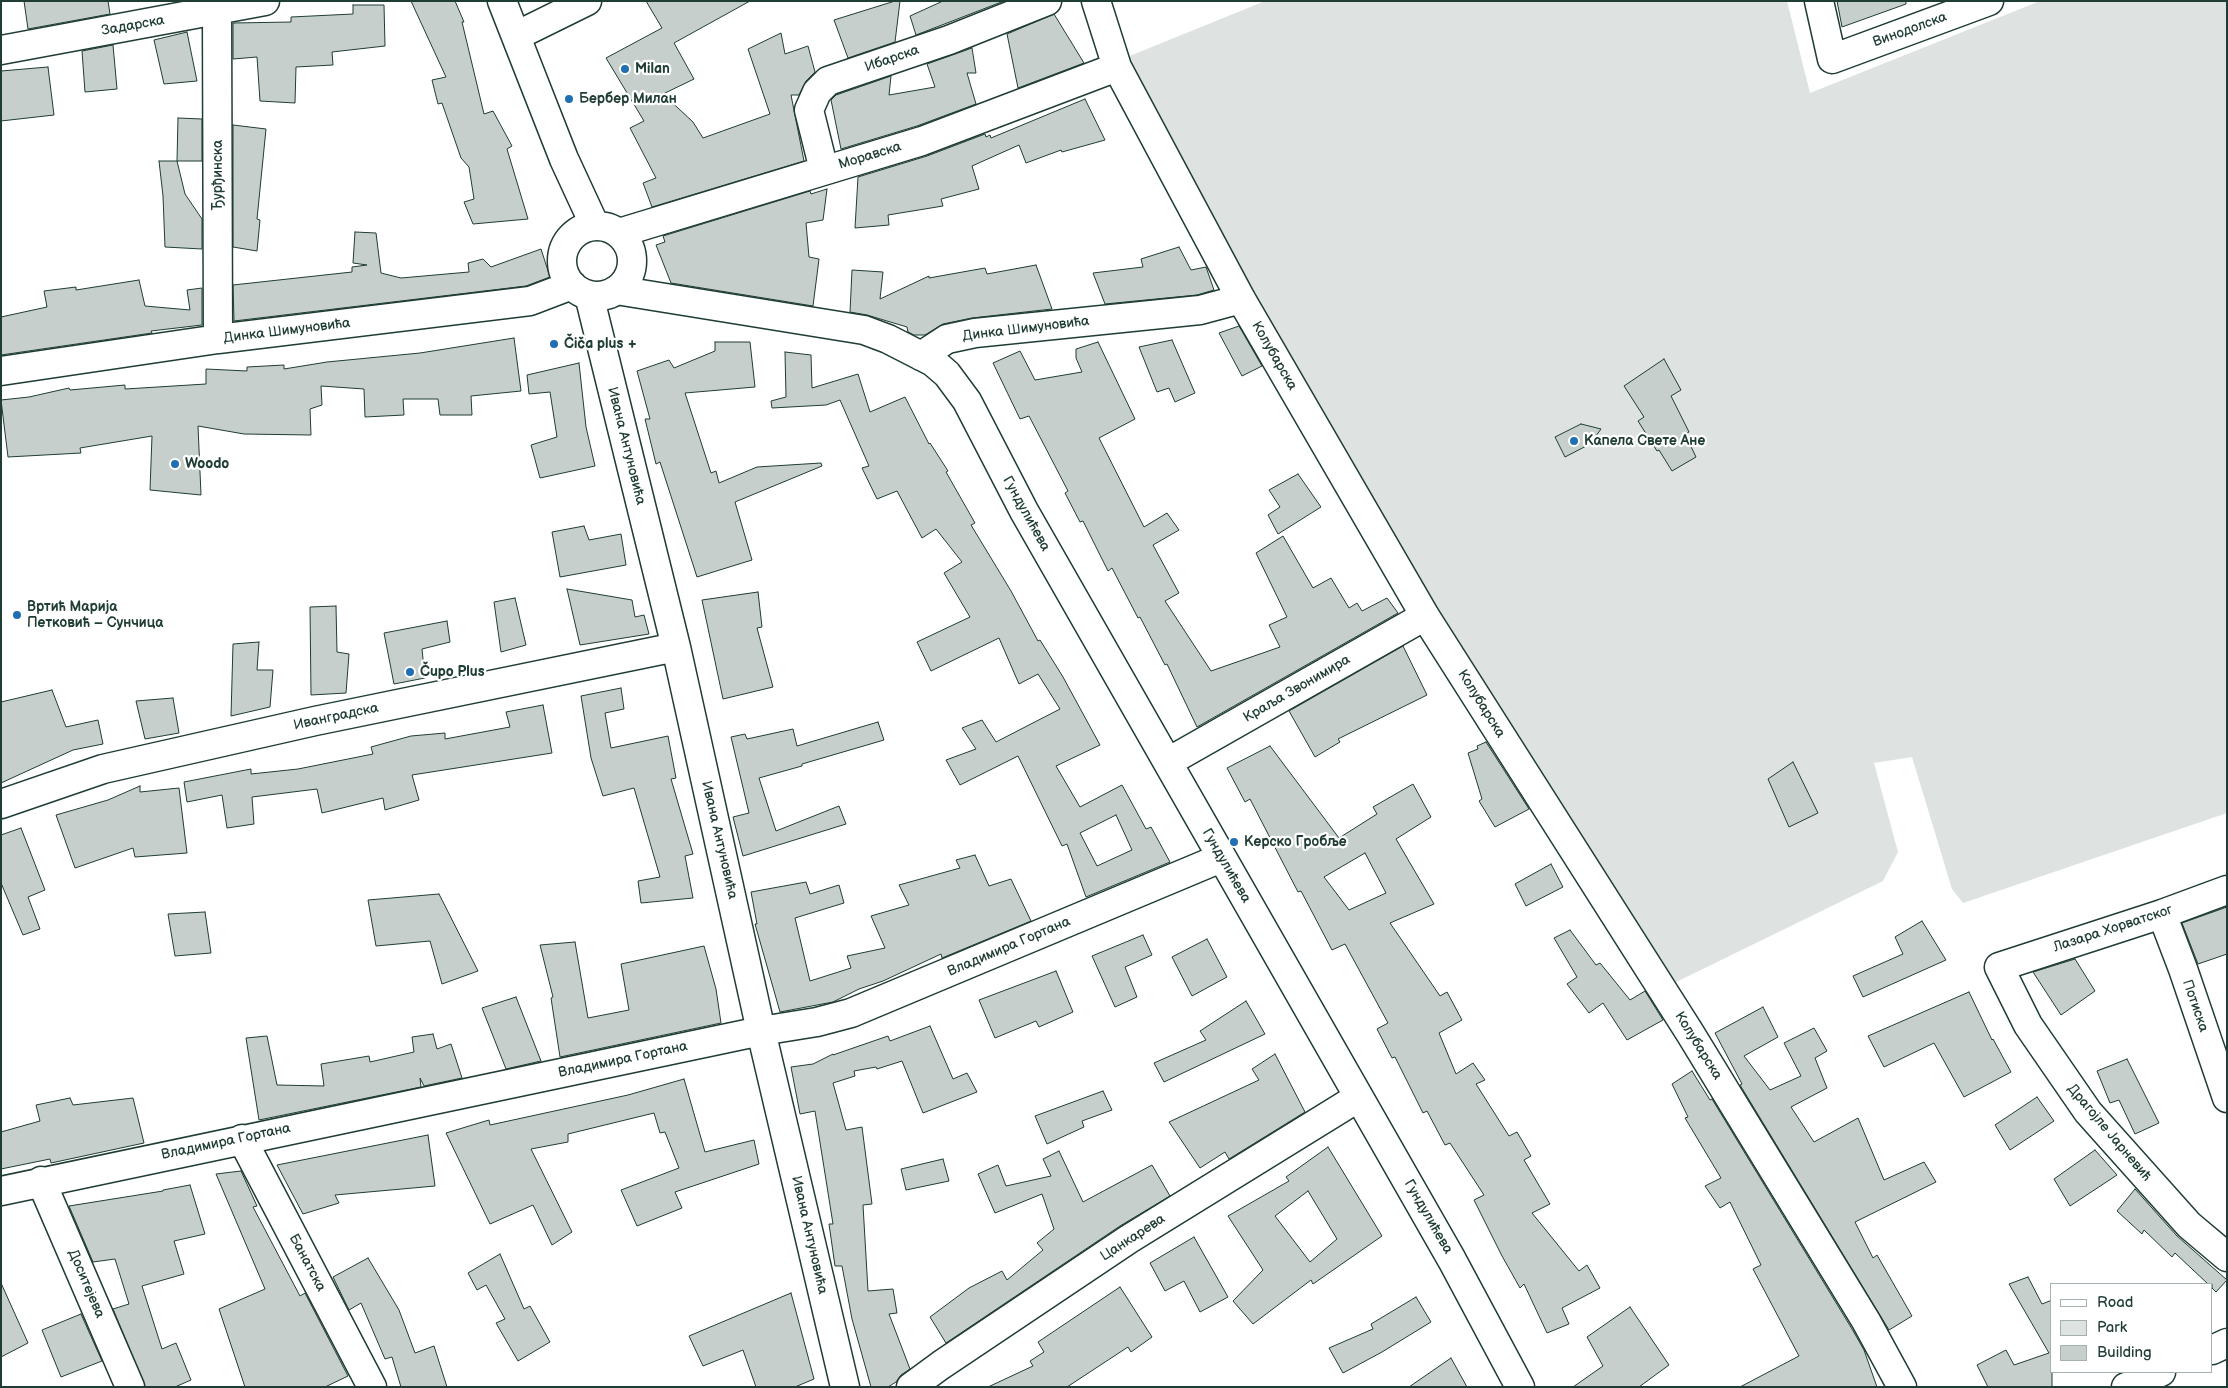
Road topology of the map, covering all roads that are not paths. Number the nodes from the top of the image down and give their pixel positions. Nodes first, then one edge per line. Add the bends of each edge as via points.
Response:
1 (265, 1) edge
2 (502, 1) edge
3 (587, 1) edge
4 (1047, 1) edge
5 (1096, 1) edge
6 (1819, 1) edge
7 (1989, 1) edge
8 (218, 11) junction
9 (516, 36) junction
10 (1, 50) edge
11 (1117, 67) junction
12 (824, 170) junction
13 (595, 232) junction
14 (623, 281) junction
15 (580, 290) junction
16 (1241, 299) junction
17 (218, 339) junction
18 (921, 356) junction
19 (1, 371) edge
20 (1425, 616) junction
21 (676, 648) junction
22 (1168, 762) junction
23 (1, 804) edge
24 (1221, 858) junction
25 (2227, 890) edge
26 (2162, 914) junction
27 (1999, 967) joint
28 (761, 1031) junction
29 (1359, 1096) junction
30 (2227, 1098) edge
31 (242, 1139) junction
32 (41, 1182) junction
33 (1, 1191) edge
34 (2227, 1257) edge
35 (2227, 1343) edge
36 (2213, 1350) edge
37 (2159, 1373) edge
38 (130, 1387) edge
39 (372, 1387) edge
40 (845, 1387) edge
41 (911, 1387) edge
42 (1520, 1387) edge
43 (1902, 1387) edge
44 (2126, 1387) edge

1 - 8 street, Задарска
2 - 9 street
3 - 9 street
4 - 12 street, Ибарска via 949,40 828,81 817,92 809,110
5 - 11 street, Колубарска
6 - 7 street, Винодолска via 1832,59
8 - 10 street, Задарска
8 - 17 street, Ђурђинска
9 - 13 street
11 - 12 street, Моравска via 922,141
11 - 16 street, Колубарска
12 - 13 street, Моравска
13 - 14 street via 627,242 632,253
13 - 15 street via 565,247 564,274
14 - 15 street via 603,295
14 - 18 street via 672,300 864,330
15 - 17 street, Динка Шимуновића via 530,301
15 - 21 street, Ивана Антуновића
16 - 18 street, Динка Шимуновића via 1200,310 975,333 947,339
16 - 20 street, Колубарска
17 - 19 street, Динка Шимуновића
18 - 22 street, Гундулићева via 947,374 967,401 1024,511
20 - 22 street, Краља Звонимира
20 - 43 street, Колубарска via 1690,1033 1866,1321
21 - 23 street, Иванградска via 315,721 113,767
21 - 28 street, Ивана Антуновића
22 - 24 street, Гундулићева
24 - 28 street, Владимира Гортана via 851,1013
24 - 29 street, Гундулићева
25 - 26 street, Лазара Хорватског
26 - 27 street, Лазара Хорватског
26 - 30 street, Потиска
27 - 34 street, Драгојле Јарневић via 2028,1025 2088,1112 2189,1225
28 - 31 street, Владимира Гортана
28 - 40 street, Ивана Антуновића
29 - 41 street, Цанкарева via 1129,1239
29 - 42 street, Гундулићева
31 - 32 street, Владимира Гортана
31 - 39 street, Банатска
32 - 33 street, Владимира Гортана
32 - 38 street, Доситејева
35 - 36 street
37 - 44 street

